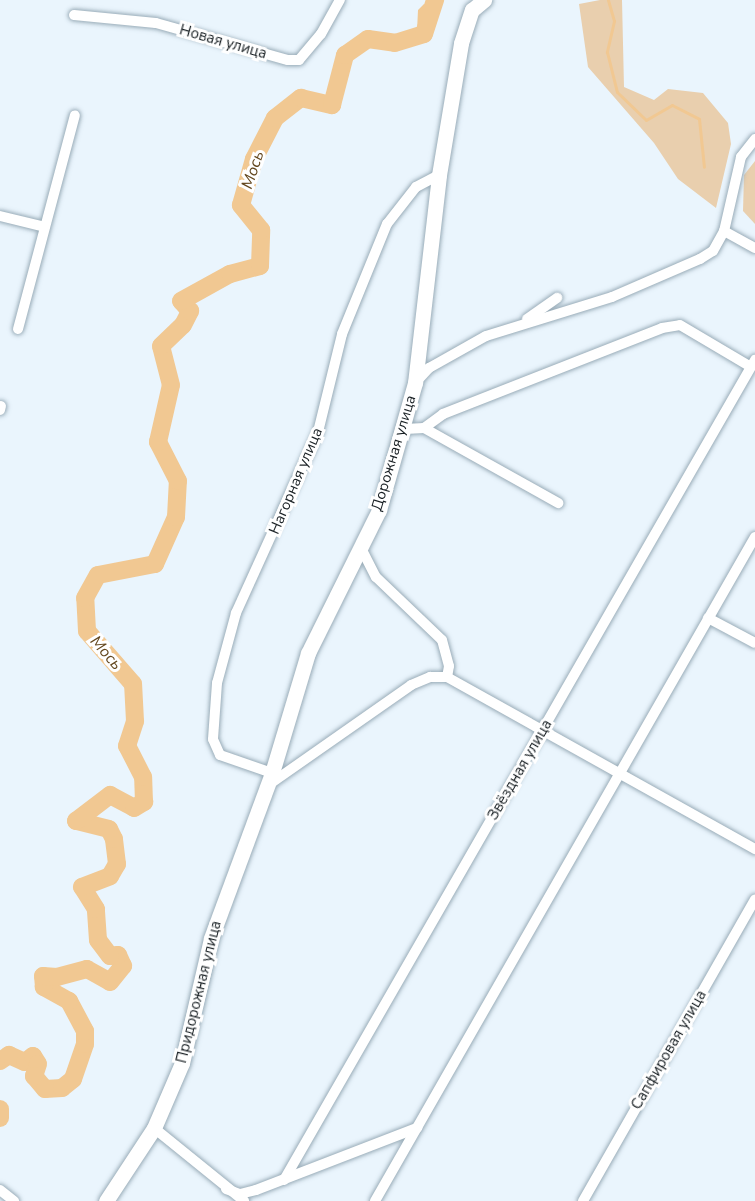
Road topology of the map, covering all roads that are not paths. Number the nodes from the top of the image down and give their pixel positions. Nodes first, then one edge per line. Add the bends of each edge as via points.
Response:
1 (340, 0) edge
2 (476, 3) edge
3 (74, 15) dead end
4 (75, 115) dead end
5 (755, 140) edge
6 (439, 175) junction
7 (0, 216) edge
8 (45, 228) junction
9 (724, 231) junction
10 (755, 248) edge
11 (557, 298) dead end
12 (522, 322) junction
13 (18, 329) dead end
14 (753, 364) edge
15 (415, 383) junction
16 (424, 428) junction
17 (405, 429) junction
18 (558, 503) dead end
19 (755, 537) edge
20 (360, 546) junction
21 (708, 618) junction
22 (755, 643) edge
23 (447, 676) junction
24 (543, 730) junction
25 (620, 772) junction
26 (270, 780) junction
27 (755, 849) edge
28 (755, 900) edge
29 (154, 1128) junction
30 (417, 1128) junction
31 (284, 1180) junction
32 (0, 1190) edge
33 (226, 1190) junction
34 (14, 1201) edge
35 (106, 1201) edge
36 (244, 1201) edge
37 (375, 1201) edge
38 (583, 1201) edge

1 - 3 street, Новая улица via 321,34 299,60 156,23
2 - 6 street, Дорожная улица via 461,43
4 - 8 street
5 - 9 street via 741,157
6 - 15 street, Дорожная улица
6 - 26 street, Нагорная улица via 416,187 387,224 342,334 318,432 236,613 216,683 213,739 220,755
7 - 8 street
8 - 13 street
9 - 10 street
9 - 12 street via 713,251 700,259 612,297
11 - 12 street
12 - 15 street via 486,336 429,368
14 - 16 street via 680,325 662,328 443,414
14 - 24 street, Звёздная улица
15 - 17 street, Дорожная улица
16 - 17 street
16 - 18 street
17 - 20 street, Дорожная улица via 379,510
19 - 21 street
20 - 23 street via 376,577 442,640 449,666
20 - 26 street, Дорожная улица via 308,652
21 - 22 street
21 - 25 street
23 - 24 street
23 - 26 street via 430,677 411,686
24 - 25 street
24 - 31 street, Звёздная улица
25 - 27 street
25 - 30 street
26 - 29 street, Придорожная улица via 211,938 182,1064
28 - 38 street, Сапфировая улица
29 - 33 street
29 - 35 street, Придорожная улица
30 - 31 street
30 - 37 street
31 - 33 street via 240,1194
32 - 34 street
33 - 36 street

